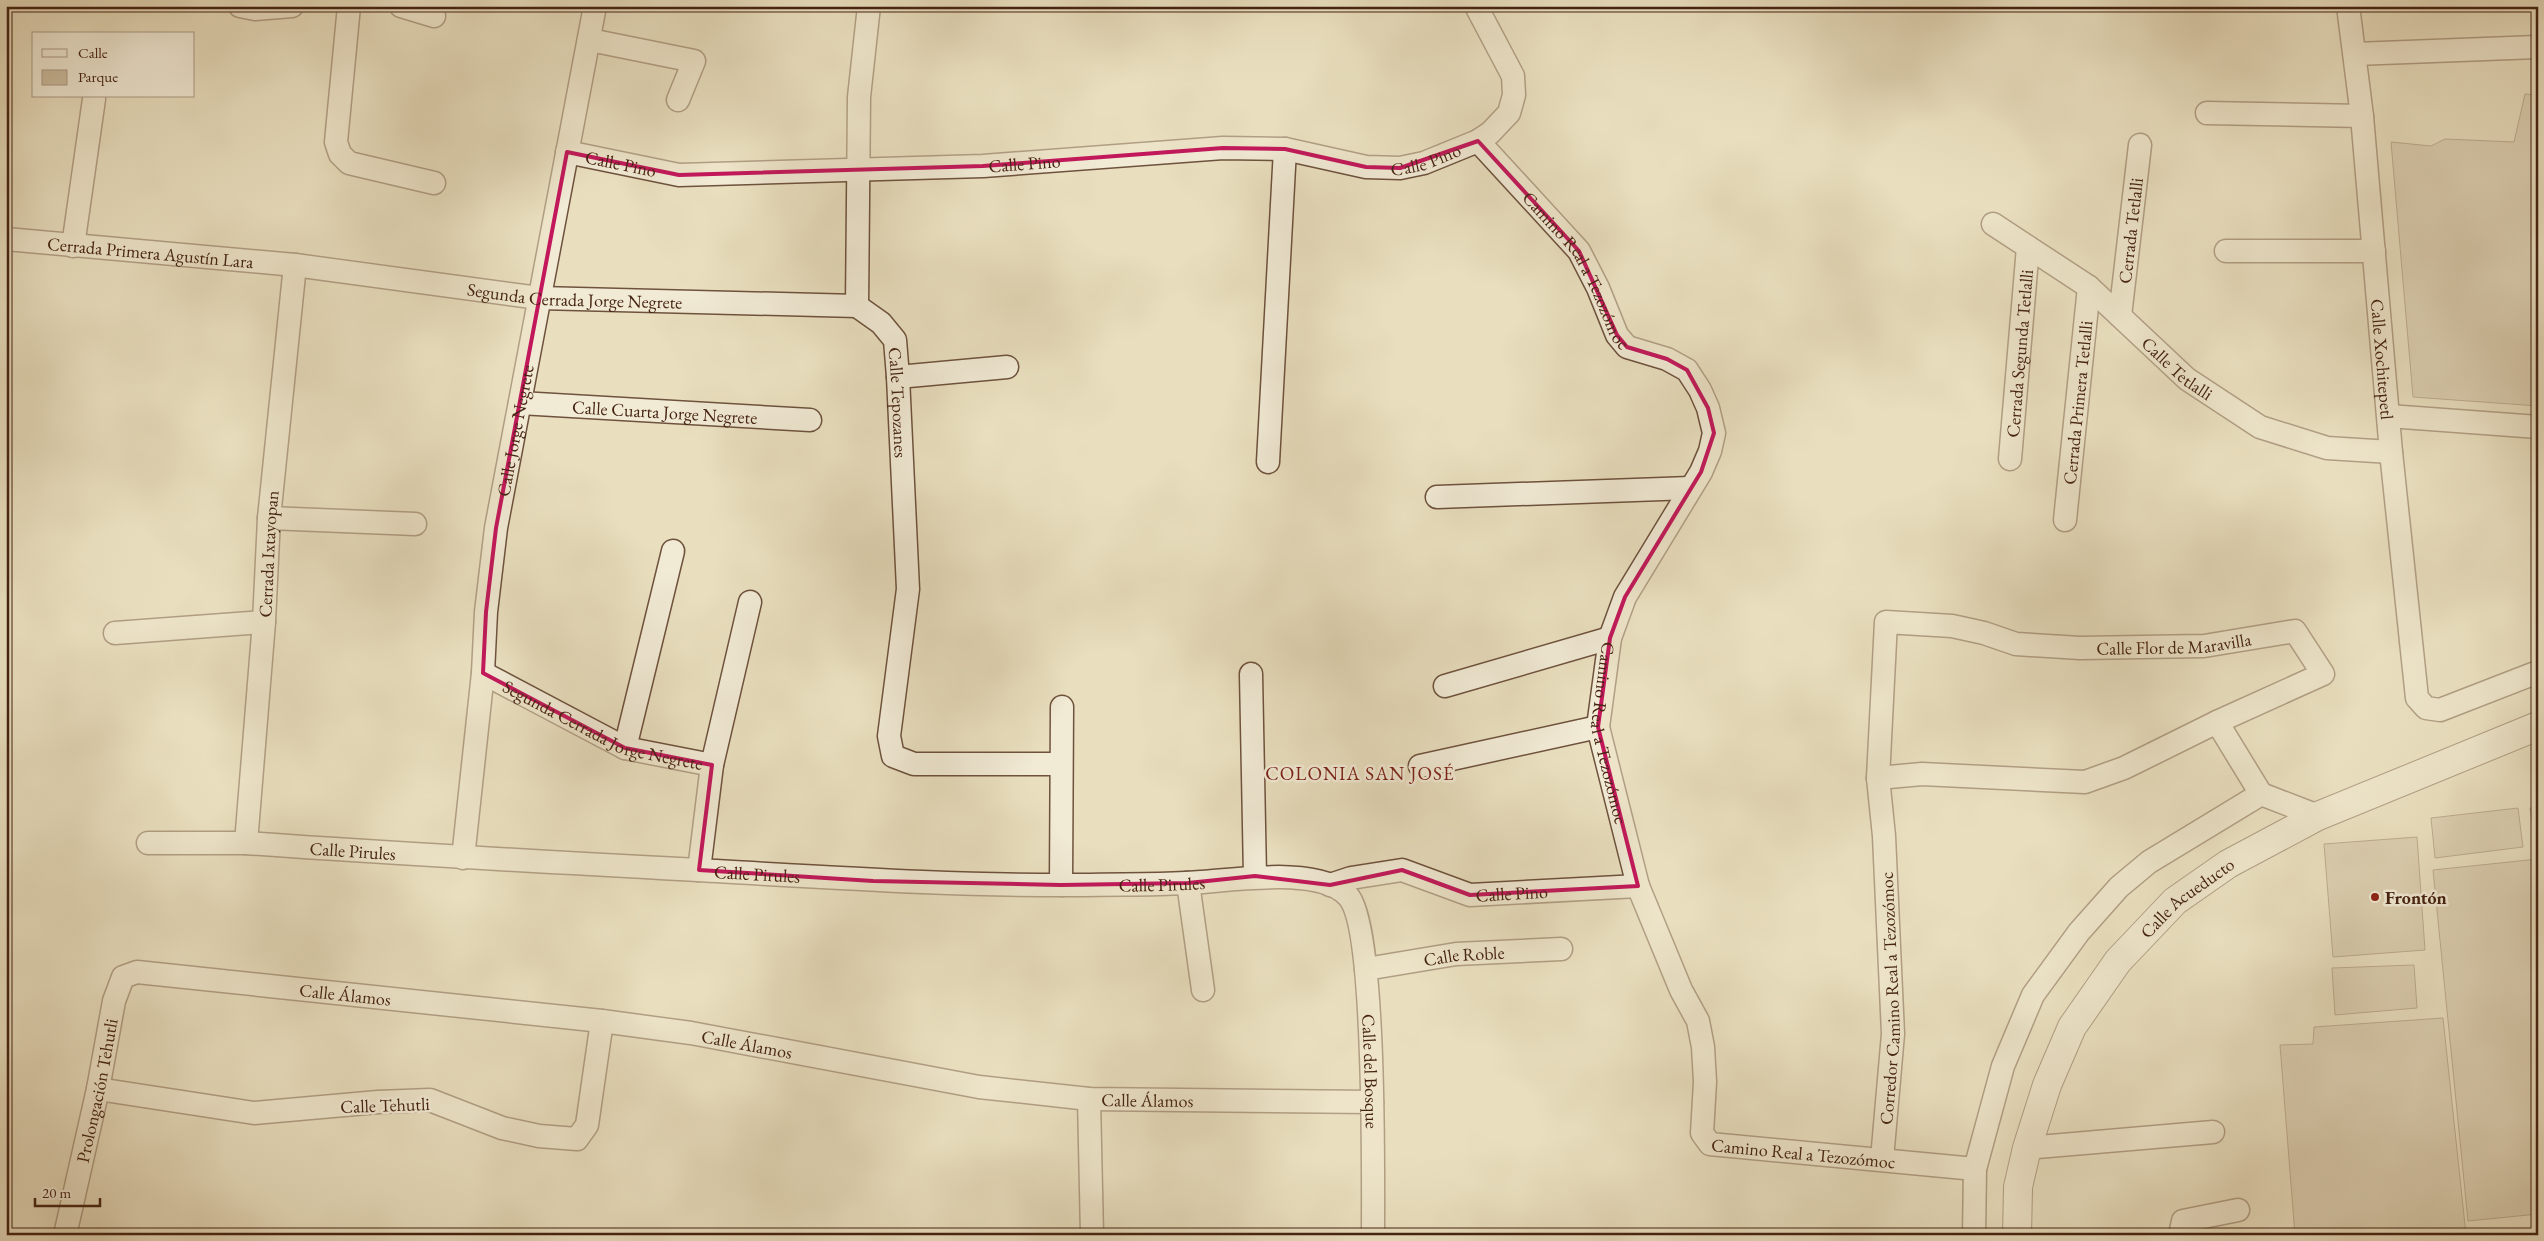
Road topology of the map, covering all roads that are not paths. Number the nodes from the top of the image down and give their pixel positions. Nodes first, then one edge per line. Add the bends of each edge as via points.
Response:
1 (240, 6) edge
2 (292, 6) edge
3 (349, 6) edge
4 (401, 6) edge
5 (595, 6) edge
6 (869, 6) edge
7 (1476, 6) edge
8 (2348, 6) edge
9 (434, 16) dead end
10 (590, 40) junction
11 (2537, 47) edge
12 (2355, 54) junction
13 (94, 99) dead end
14 (678, 100) dead end
15 (2207, 113) dead end
16 (2362, 116) junction
17 (1478, 141) junction
18 (2140, 146) dead end
19 (1285, 149) junction
20 (567, 152) junction
21 (859, 170) junction
22 (434, 183) dead end
23 (1993, 224) dead end
24 (6, 239) edge
25 (73, 246) junction
26 (2028, 246) junction
27 (2226, 251) dead end
28 (2374, 251) junction
29 (295, 265) junction
30 (2089, 287) junction
31 (538, 298) junction
32 (857, 306) junction
33 (2120, 316) junction
34 (1007, 367) dead end
35 (898, 377) junction
36 (520, 403) junction
37 (2389, 416) junction
38 (810, 420) dead end
39 (2538, 427) edge
40 (2391, 452) junction
41 (2010, 458) dead end
42 (1268, 462) dead end
43 (1690, 488) junction
44 (1437, 497) dead end
45 (269, 518) junction
46 (2065, 520) dead end
47 (415, 524) dead end
48 (673, 551) dead end
49 (750, 602) dead end
50 (264, 622) junction
51 (1886, 622) joint
52 (115, 632) dead end
53 (1610, 638) junction
54 (2538, 672) edge
55 (483, 673) junction
56 (1251, 674) dead end
57 (1445, 686) dead end
58 (1062, 707) dead end
59 (2217, 722) junction
60 (2538, 726) edge
61 (1598, 727) junction
62 (625, 748) junction
63 (1060, 764) junction
64 (712, 765) junction
65 (1420, 766) dead end
66 (1878, 778) junction
67 (2261, 794) junction
68 (2318, 816) junction
69 (148, 843) dead end
70 (246, 844) junction
71 (463, 858) junction
72 (699, 870) junction
73 (1255, 876) junction
74 (1188, 883) junction
75 (1330, 884) junction
76 (1061, 885) junction
77 (1638, 886) junction
78 (1356, 908) joint
79 (1561, 949) dead end
80 (1366, 969) junction
81 (122, 976) joint
82 (1204, 990) dead end
83 (602, 1021) junction
84 (98, 1089) junction
85 (1089, 1099) junction
86 (1372, 1102) junction
87 (2214, 1132) dead end
88 (2027, 1148) junction
89 (1882, 1159) junction
90 (1974, 1169) junction
91 (2238, 1210) dead end
92 (65, 1235) edge
93 (1092, 1235) edge
94 (1373, 1235) edge
95 (1974, 1235) edge
96 (2018, 1235) edge
97 (2180, 1235) edge

1 - 2 street via 256,10
3 - 22 street via 336,142 340,154 349,163
4 - 9 street
5 - 10 street, Calle Jorge Negrete
6 - 21 street via 860,97
7 - 17 street via 1513,76 1514,95 1509,113
8 - 12 street, Calle Xochitepetl
10 - 14 street via 694,61
10 - 20 street, Calle Jorge Negrete
11 - 12 street
12 - 16 street, Calle Xochitepetl
13 - 25 street
15 - 16 street
16 - 28 street, Calle Xochitepetl
17 - 19 street, Calle Pino via 1400,168 1366,167
17 - 43 street, Camino Real a Tezozómoc via 1579,251 1617,335 1627,347 1667,358 1686,370 1700,390 1714,433 1701,472
18 - 33 street, Cerrada Tetlalli
19 - 21 street, Calle Pino via 1223,148 983,166
19 - 42 street
20 - 21 street, Calle Pino via 679,175
20 - 31 street, Calle Jorge Negrete
21 - 32 street
23 - 26 street, Calle Tetlalli
24 - 25 street, Cerrada Primera Agustín Lara
25 - 29 street, Cerrada Primera Agustín Lara
26 - 30 street, Calle Tetlalli
26 - 41 street, Cerrada Segunda Tetlalli
27 - 28 street
28 - 37 street, Calle Xochitepetl
29 - 31 street, Segunda Cerrada Jorge Negrete
29 - 45 street, Cerrada Ixtayopan
30 - 33 street, Calle Tetlalli
30 - 46 street, Cerrada Primera Tetlalli
31 - 32 street, Segunda Cerrada Jorge Negrete
31 - 36 street, Calle Jorge Negrete
32 - 35 street, Calle Tepozanes via 882,323 895,340
33 - 40 street, Calle Tetlalli via 2187,379 2260,427 2327,448
34 - 35 street
35 - 63 street, Calle Tepozanes via 908,589 889,736 893,756 914,764
36 - 38 street, Calle Cuarta Jorge Negrete
36 - 55 street, Calle Jorge Negrete via 496,528
37 - 39 street
37 - 40 street, Calle Xochitepetl
40 - 54 street, Calle Xochitepetl via 2417,698 2426,708 2440,710
43 - 44 street
43 - 53 street, Camino Real a Tezozómoc via 1625,597
45 - 47 street
45 - 50 street, Cerrada Ixtayopan
48 - 62 street
49 - 64 street
50 - 52 street
50 - 70 street, Cerrada Ixtayopan
51 - 59 street, Calle Flor de Maravilla via 1952,626 2016,644 2080,648 2204,646 2295,631 2323,674
51 - 66 street, Corredor Camino Real a Tezozómoc
53 - 57 street
53 - 61 street, Camino Real a Tezozómoc
55 - 62 street, Segunda Cerrada Jorge Negrete
55 - 71 street, Calle Jorge Negrete
56 - 73 street
58 - 63 street
59 - 66 street, Calle Flor de Maravilla via 2124,768 2085,782 1922,774
59 - 67 street
60 - 68 street, Calle Acueducto
61 - 65 street
61 - 77 street, Camino Real a Tezozómoc
62 - 64 street, Segunda Cerrada Jorge Negrete
63 - 76 street
64 - 72 street, Segunda Cerrada Jorge Negrete
66 - 89 street, Corredor Camino Real a Tezozómoc via 1894,1034
67 - 68 street
67 - 90 street via 2149,862 2119,887 2079,932 2033,996 2003,1066
68 - 88 street, Calle Acueducto via 2228,864 2176,901 2118,961 2072,1027 2046,1085
69 - 70 street, Calle Pirules
70 - 71 street, Calle Pirules
71 - 72 street, Calle Pirules
72 - 76 street, Calle Pirules via 873,881
73 - 74 street, Calle Pirules
73 - 75 street, Calle Pirules
74 - 76 street, Calle Pirules
74 - 82 street
75 - 77 street, Calle Pino via 1402,870 1470,895
75 - 78 street, Calle Pirules via 1347,894
77 - 89 street, Camino Real a Tezozómoc via 1680,990 1698,1021 1705,1082 1702,1133 1710,1144
78 - 80 street, Calle del Bosque
79 - 80 street, Calle Roble via 1456,954
80 - 86 street, Calle del Bosque
81 - 83 street, Calle Álamos via 137,972
81 - 84 street, Prolongación Tehutli via 114,1001
83 - 84 street, Calle Tehutli via 588,1124 577,1139 539,1136 502,1128 430,1100 254,1113
83 - 85 street, Calle Álamos via 691,1033 979,1087
84 - 92 street, Prolongación Tehutli
85 - 86 street, Calle Álamos
85 - 93 street
86 - 94 street, Calle del Bosque
87 - 88 street
88 - 96 street, Calle Acueducto via 2018,1187
89 - 90 street, Camino Real a Tezozómoc
90 - 95 street
91 - 97 street via 2184,1221

